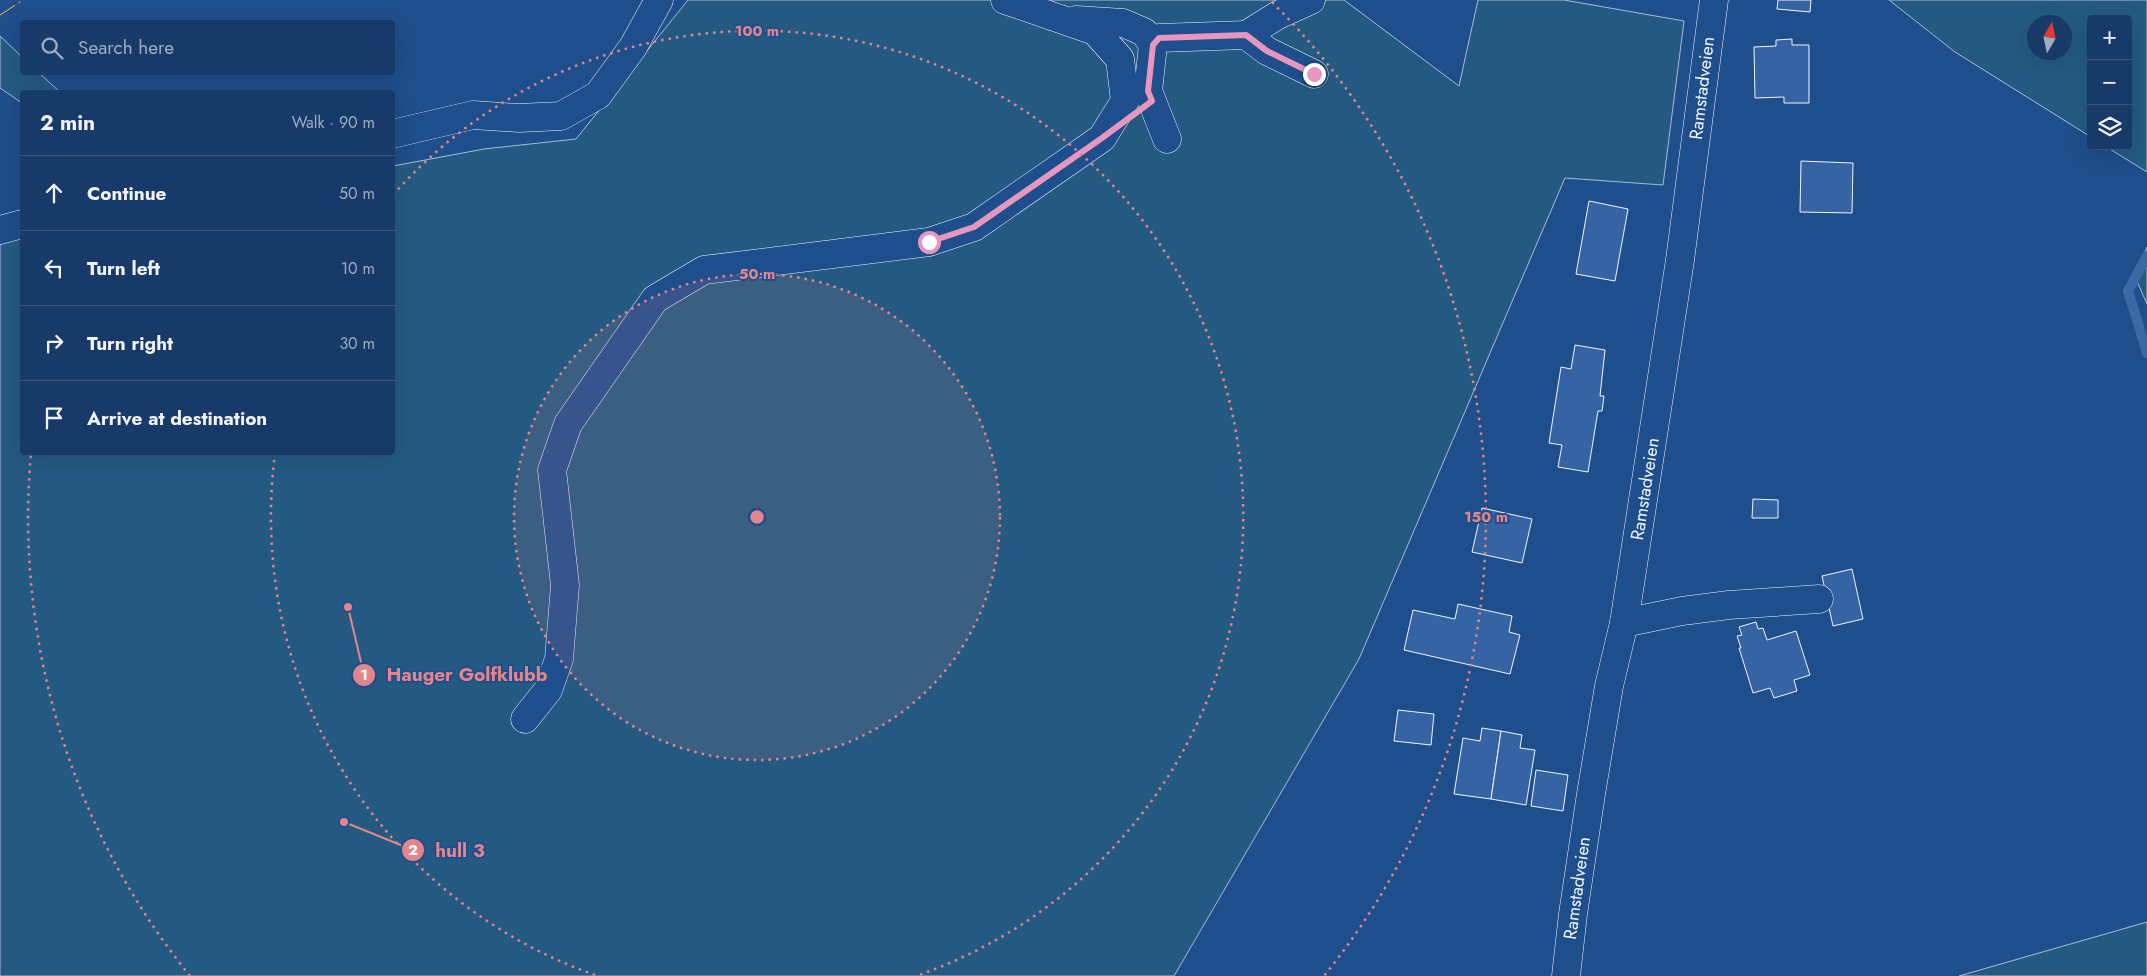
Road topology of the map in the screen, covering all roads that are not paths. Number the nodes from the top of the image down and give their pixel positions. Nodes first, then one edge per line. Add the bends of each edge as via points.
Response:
1 (659, 0) edge
2 (1005, 0) edge
3 (1312, 0) edge
4 (1714, 0) edge
5 (1040, 12) junction
6 (1246, 35) junction
7 (1153, 45) junction
8 (1314, 74) dead end
9 (1152, 101) junction
10 (395, 133) edge
11 (1102, 138) junction
12 (1167, 139) dead end
13 (20, 225) edge
14 (0, 230) edge
15 (1819, 599) dead end
16 (1624, 623) junction
17 (525, 719) dead end
18 (1566, 976) edge

1 - 10 street via 633,46 598,95 561,116 473,115
2 - 5 street
3 - 6 street via 1278,15
4 - 16 street, Ramstadveien via 1680,260
5 - 7 street via 1086,22 1123,23 1144,32
5 - 11 street via 1095,32 1120,60 1125,101
6 - 7 street via 1159,38
6 - 8 street via 1267,51
7 - 9 street via 1148,91
9 - 11 street
9 - 12 street
11 - 17 street via 974,227 929,242 704,270 655,299 568,424 552,470 565,585 558,659 548,690
13 - 14 street
15 - 16 street via 1729,605
16 - 18 street, Ramstadveien via 1591,794

